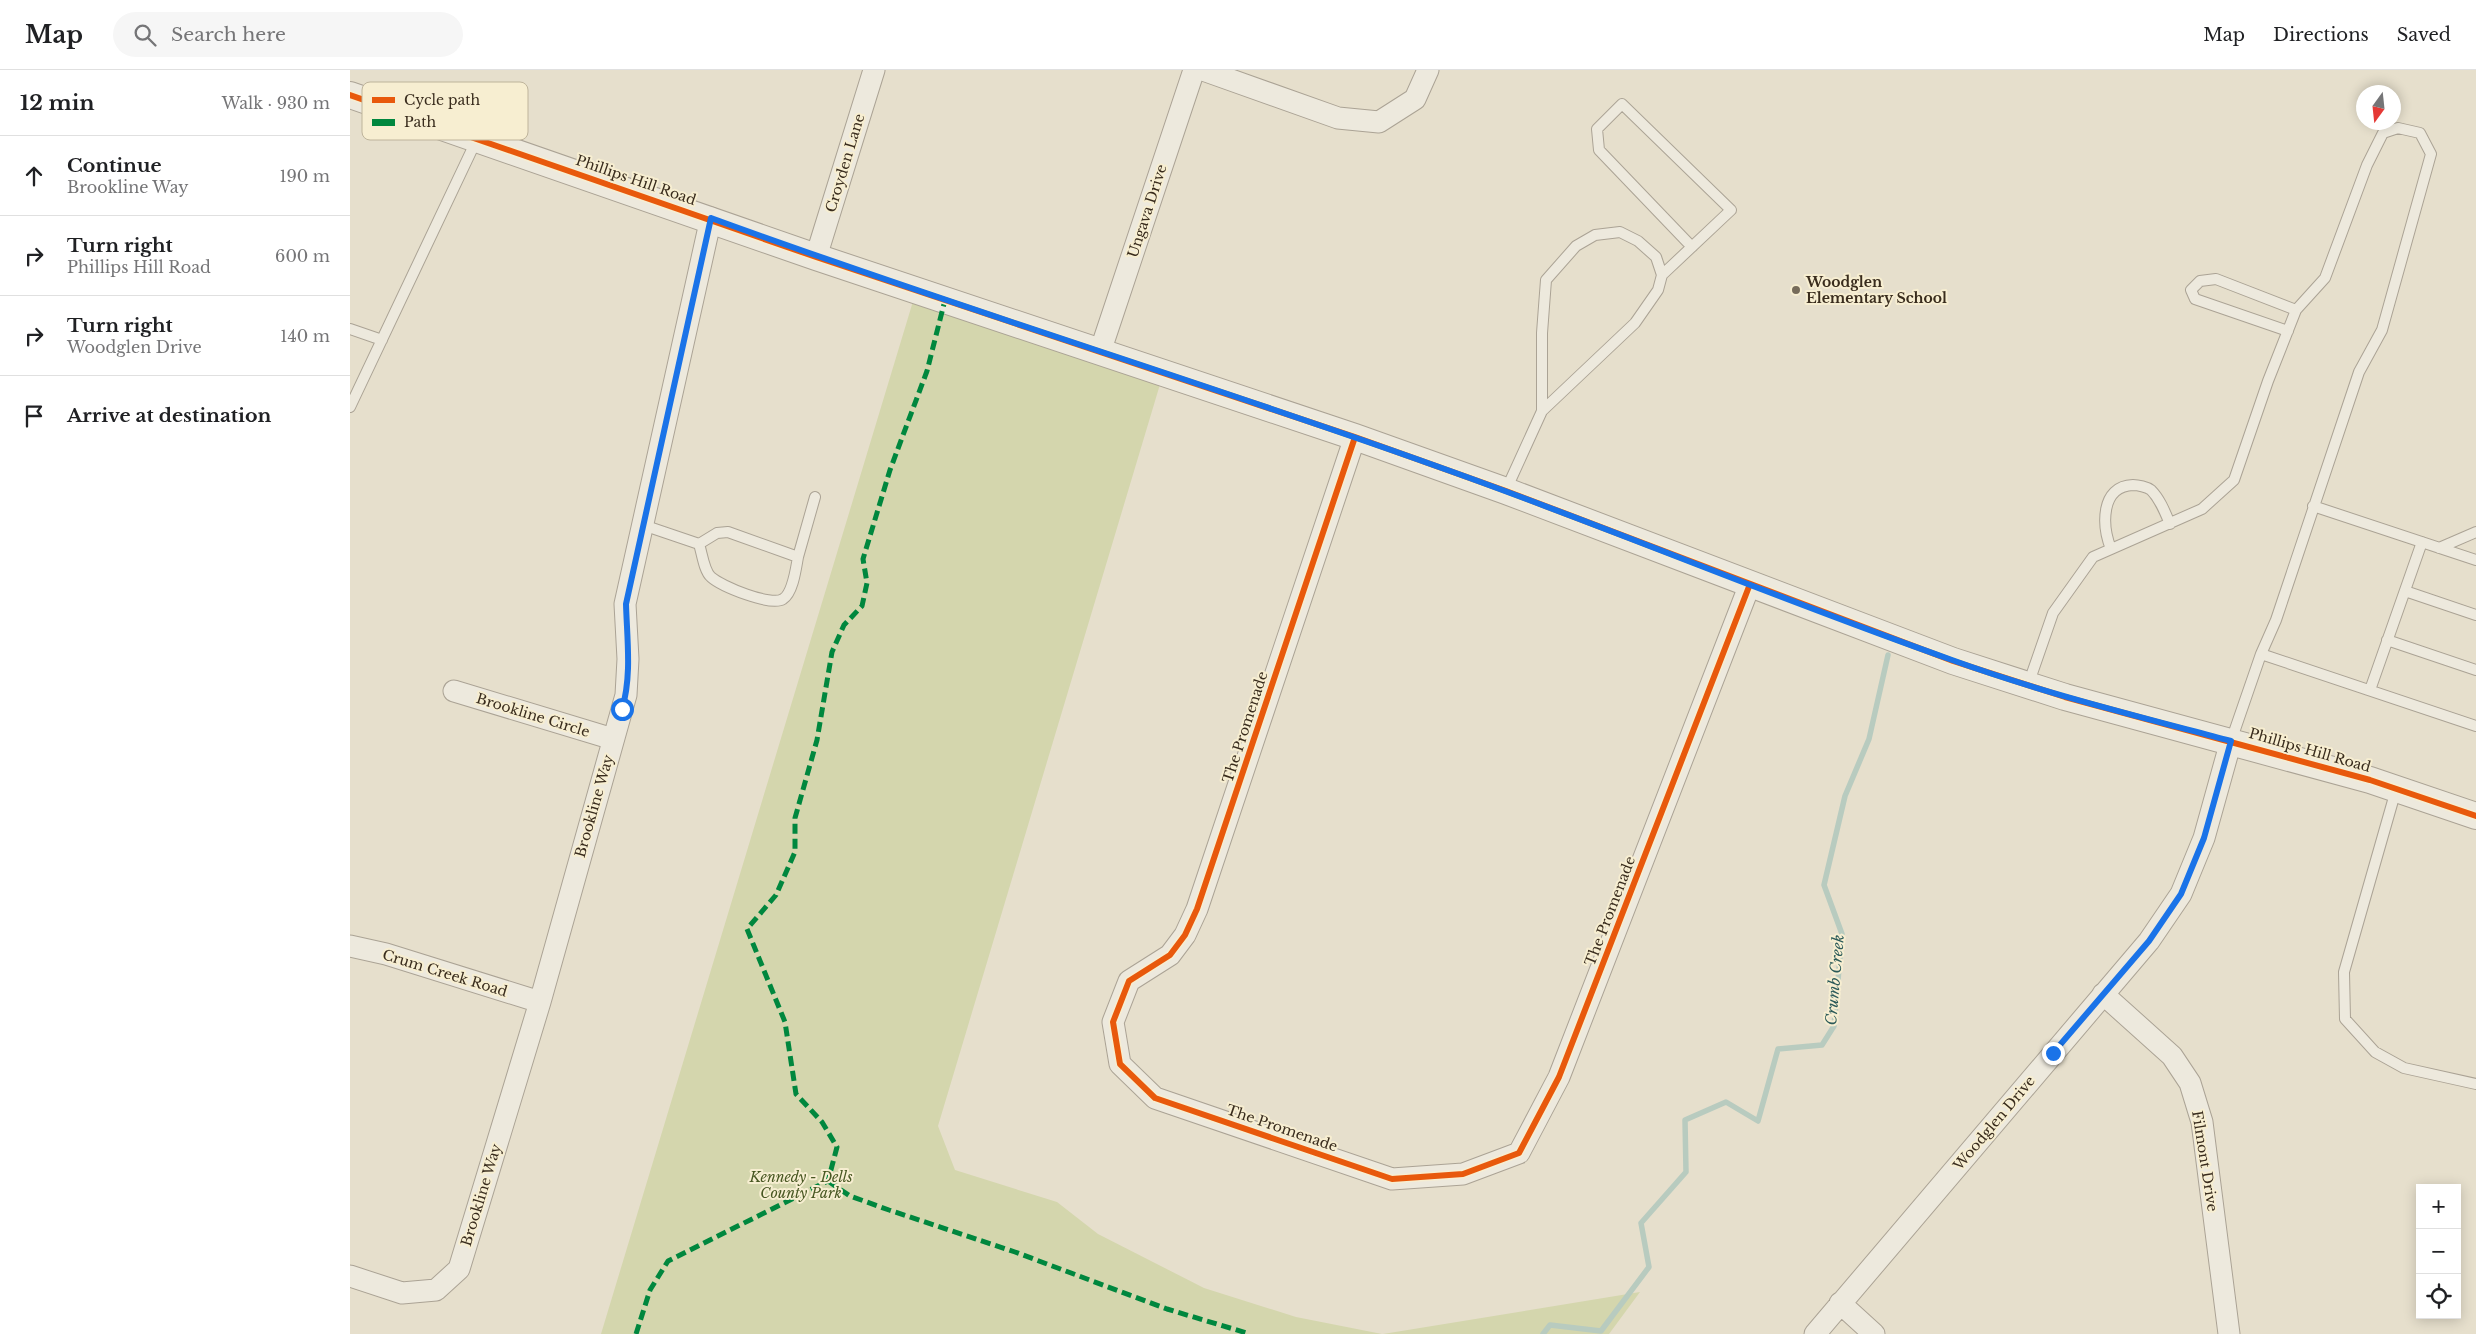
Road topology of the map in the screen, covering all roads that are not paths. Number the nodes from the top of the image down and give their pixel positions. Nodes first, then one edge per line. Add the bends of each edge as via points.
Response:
1 (874, 70) edge
2 (1194, 70) edge
3 (1203, 70) edge
4 (1428, 70) edge
5 (350, 95) edge
6 (362, 99) edge
7 (476, 140) edge
8 (483, 140) edge
9 (711, 218) junction
10 (1692, 247) junction
11 (816, 257) junction
12 (1662, 275) junction
13 (2296, 310) junction
14 (350, 329) edge
15 (2288, 330) junction
16 (382, 340) junction
17 (1100, 352) junction
18 (350, 407) edge
19 (1542, 410) junction
20 (1355, 437) junction
21 (1506, 491) junction
22 (815, 497) dead end
23 (2313, 506) junction
24 (2170, 524) junction
25 (643, 525) junction
26 (2476, 532) edge
27 (2422, 542) junction
28 (700, 544) junction
29 (2439, 548) junction
30 (2111, 549) junction
31 (798, 556) junction
32 (2476, 560) edge
33 (1750, 584) junction
34 (2405, 591) junction
35 (2476, 615) edge
36 (2387, 640) junction
37 (2261, 654) junction
38 (2476, 670) edge
39 (2028, 685) junction
40 (2370, 690) junction
41 (454, 691) dead end
42 (2476, 726) edge
43 (613, 739) junction
44 (2231, 741) junction
45 (2396, 789) junction
46 (2476, 816) edge
47 (350, 946) edge
48 (2103, 994) junction
49 (540, 1002) junction
50 (2476, 1084) edge
51 (350, 1276) edge
52 (1840, 1304) junction
53 (1815, 1334) edge
54 (1874, 1334) edge
55 (2229, 1334) edge

1 - 11 street, Croyden Lane
2 - 17 street, Ungava Drive
3 - 4 street via 1338,118 1379,122 1415,99
5 - 6 street, Phillips Hill Road
7 - 16 lane
8 - 9 street, Phillips Hill Road
9 - 11 street, Phillips Hill Road
9 - 25 street, Brookline Way
10 - 10 lane via 1730,210 1622,104 1596,129 1599,150
10 - 12 lane
11 - 17 street, Phillips Hill Road
12 - 19 lane via 1658,290 1635,323
12 - 19 lane via 1656,257 1638,241 1620,232 1595,235 1576,246 1558,266 1546,280
13 - 15 lane
13 - 15 lane via 2216,280 2200,281 2191,290 2195,299
13 - 23 lane via 2325,278 2367,166 2383,133 2398,128 2420,133 2431,154 2382,330 2359,372
14 - 16 lane
15 - 24 lane via 2234,480 2202,509
16 - 18 lane
17 - 20 street, Phillips Hill Road
19 - 21 lane
20 - 21 street, Phillips Hill Road
20 - 33 street, The Promenade via 1197,909 1185,935 1170,955 1129,981 1113,1022 1120,1064 1155,1098 1392,1179 1463,1174 1519,1153 1560,1077
21 - 33 street, Phillips Hill Road
22 - 31 lane
23 - 27 lane
23 - 37 lane via 2276,620
24 - 30 lane
24 - 30 lane via 2160,501 2149,489 2137,485 2122,486 2116,490 2104,518
25 - 28 lane
25 - 43 street, Brookline Way via 626,604 626,695
26 - 29 lane
27 - 29 lane
27 - 34 lane
28 - 31 lane via 717,533 728,532
28 - 31 lane via 709,576 725,586 777,601 788,593
29 - 32 lane
30 - 39 lane via 2093,557 2053,612
33 - 39 street, Phillips Hill Road via 1953,661
34 - 35 lane
34 - 36 lane
36 - 38 lane
36 - 40 lane
37 - 40 lane
37 - 44 lane
39 - 44 street, Phillips Hill Road
40 - 42 lane
41 - 43 street, Brookline Circle
43 - 49 street, Brookline Way
44 - 45 street, Phillips Hill Road
44 - 48 street, Woodglen Drive via 2204,838 2181,894 2149,941
45 - 46 street, Phillips Hill Road
45 - 50 lane via 2344,972 2345,1019 2375,1052 2404,1068
47 - 49 street, Crum Creek Road via 386,954
48 - 52 street, Woodglen Drive
48 - 55 street, Filmont Drive via 2172,1056 2190,1083 2202,1122
49 - 51 street, Brookline Way via 459,1269 436,1290 402,1293
52 - 53 street, Woodglen Drive
52 - 54 street

